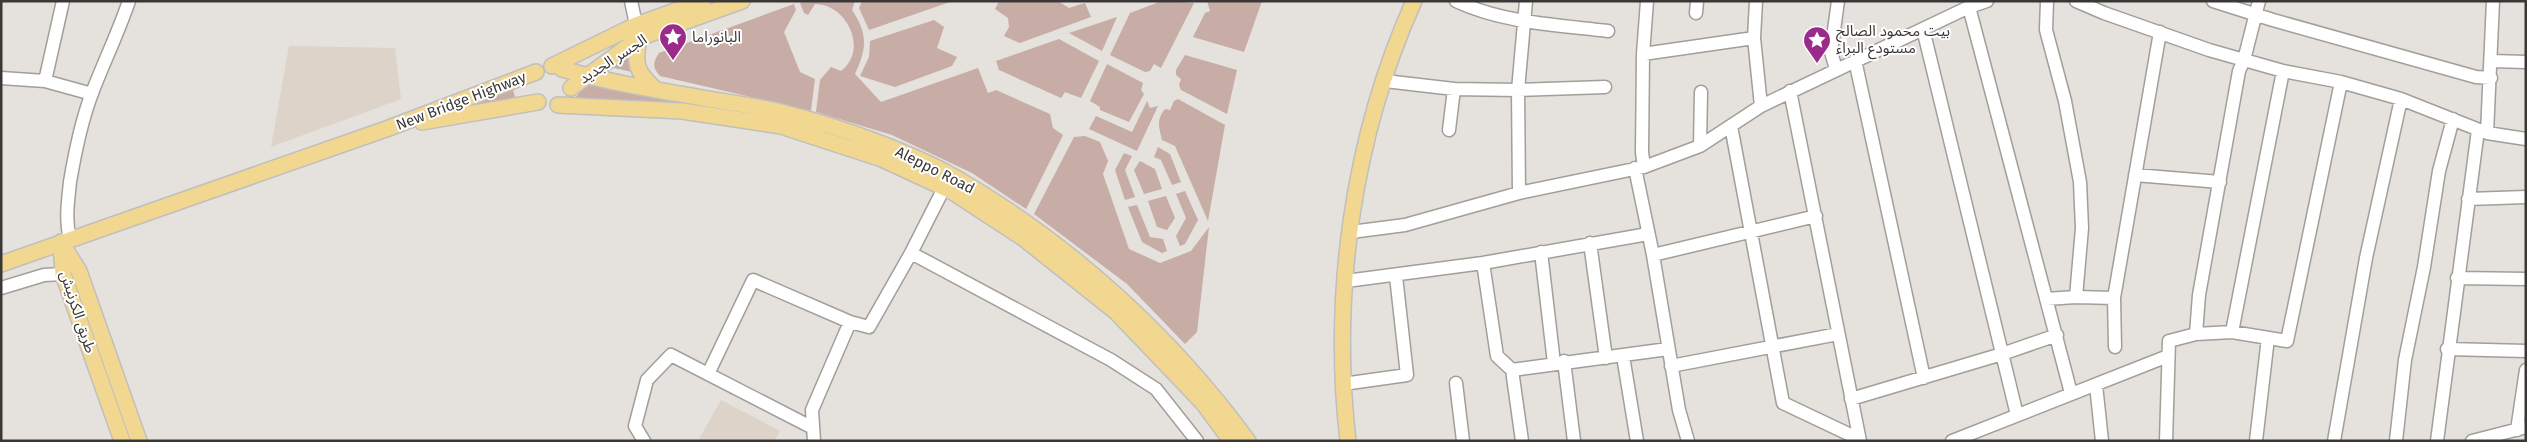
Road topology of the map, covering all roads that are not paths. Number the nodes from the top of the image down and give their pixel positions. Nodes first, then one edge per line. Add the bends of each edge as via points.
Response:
1 (63, 1) edge
2 (129, 1) edge
3 (631, 1) edge
4 (703, 1) edge
5 (742, 1) edge
6 (1414, 1) edge
7 (1456, 1) edge
8 (1526, 1) edge
9 (1647, 1) edge
10 (1756, 1) edge
11 (1838, 1) edge
12 (1987, 1) edge
13 (2047, 1) edge
14 (2076, 1) edge
15 (2213, 1) edge
16 (2493, 1) edge
17 (1963, 7) edge
18 (2258, 8) edge
19 (1524, 21) junction
20 (1923, 28) junction
21 (1608, 31) dead end
22 (637, 32) junction
23 (2160, 32) junction
24 (1754, 38) junction
25 (1643, 54) junction
26 (1855, 60) junction
27 (2244, 60) junction
28 (2492, 61) junction
29 (2526, 62) edge
30 (557, 68) junction
31 (1836, 69) junction
32 (2283, 70) junction
33 (536, 72) junction
34 (585, 76) junction
35 (1, 78) edge
36 (2491, 78) junction
37 (46, 81) junction
38 (1385, 81) junction
39 (2341, 82) junction
40 (1605, 87) dead end
41 (571, 88) junction
42 (1454, 88) junction
43 (656, 90) junction
44 (1518, 90) junction
45 (1790, 91) junction
46 (1701, 92) dead end
47 (92, 94) junction
48 (2401, 99) junction
49 (538, 102) junction
50 (558, 105) junction
51 (1761, 106) junction
52 (2453, 119) junction
53 (1731, 126) junction
54 (389, 128) junction
55 (1449, 130) dead end
56 (2483, 131) junction
57 (2526, 139) edge
58 (1700, 146) junction
59 (1640, 167) junction
60 (2135, 176) junction
61 (2220, 182) junction
62 (944, 188) junction
63 (1520, 193) junction
64 (2526, 197) edge
65 (2468, 199) junction
66 (1816, 216) junction
67 (1753, 231) junction
68 (1351, 232) junction
69 (1648, 234) junction
70 (66, 241) junction
71 (1590, 243) junction
72 (1541, 252) junction
73 (911, 253) junction
74 (1653, 255) junction
75 (1483, 263) junction
76 (1, 264) edge
77 (63, 274) junction
78 (1396, 276) junction
79 (2457, 278) junction
80 (2526, 279) edge
81 (1346, 282) junction
82 (1, 288) edge
83 (2076, 297) junction
84 (2114, 298) junction
85 (2046, 299) junction
86 (850, 322) junction
87 (2232, 332) junction
88 (1838, 334) junction
89 (2057, 334) junction
90 (2196, 334) junction
91 (2268, 338) junction
92 (2115, 347) dead end
93 (1772, 348) junction
94 (1668, 349) junction
95 (2447, 349) junction
96 (2526, 351) edge
97 (2002, 354) junction
98 (1623, 356) junction
99 (2168, 356) junction
100 (1606, 358) junction
101 (1559, 362) junction
102 (1671, 366) junction
103 (1512, 370) junction
104 (2526, 370) edge
105 (708, 374) junction
106 (1924, 378) junction
107 (1456, 383) dead end
108 (1343, 384) junction
109 (2096, 385) junction
110 (2071, 393) junction
111 (1851, 399) junction
112 (2018, 415) junction
113 (814, 428) junction
114 (2521, 429) edge
115 (2498, 438) edge
116 (1859, 440) edge
117 (122, 441) edge
118 (139, 441) edge
119 (644, 441) edge
120 (814, 441) edge
121 (1197, 441) edge
122 (1231, 441) edge
123 (1248, 441) edge
124 (1348, 441) edge
125 (1463, 441) edge
126 (1522, 441) edge
127 (1574, 441) edge
128 (1637, 441) edge
129 (1688, 441) edge
130 (1952, 441) edge
131 (2102, 441) edge
132 (2166, 441) edge
133 (2256, 441) edge
134 (2334, 441) edge
135 (2396, 441) edge
136 (2437, 441) edge
137 (2472, 441) edge

1 - 37 street
2 - 47 street
3 - 22 street
4 - 22 main road, الجسر الجديد
5 - 22 main road, الجسر الجديد
6 - 38 main road
7 - 19 street via 1478,11
8 - 19 street
9 - 25 street
10 - 24 street
11 - 31 street via 1831,52
12 - 17 street
13 - 83 street via 2046,30 2066,101 2080,182 2082,228
14 - 23 street
15 - 18 street
16 - 28 street
17 - 20 street
17 - 85 street
18 - 27 street
18 - 36 street via 2273,20
19 - 21 street
19 - 44 street
20 - 26 street
20 - 97 street
22 - 30 main road, الجسر الجديد
22 - 34 main road, الجسر الجديد
22 - 43 main road via 637,66 640,75
23 - 27 street
23 - 60 street
24 - 25 street
24 - 51 street
25 - 59 street
26 - 31 street
26 - 106 street
27 - 32 street
27 - 61 street via 2238,71
28 - 29 street
28 - 36 street
30 - 33 main road via 546,66
30 - 34 main road, Aleppo Road
30 - 41 main road via 569,78
31 - 45 street
32 - 39 street
32 - 87 street
33 - 49 main road via 531,91
33 - 54 main road, New Bridge Highway
34 - 41 main road, الجسر الجديد
34 - 43 main road, Aleppo Road
35 - 37 street
36 - 56 street
37 - 47 street
38 - 42 street
38 - 68 main road via 1374,110 1358,175
39 - 48 street
39 - 91 street via 2287,341
40 - 44 street
41 - 50 main road via 567,98
42 - 44 street
42 - 55 street
43 - 123 main road, Aleppo Road via 784,112 887,146 957,179 1031,227 1126,301 1214,394
44 - 63 street
45 - 51 street
45 - 66 street
46 - 58 street
47 - 70 street via 74,158
48 - 52 street
48 - 134 street via 2364,268
49 - 50 main road
49 - 54 main road, New Bridge Highway
50 - 62 main road, Aleppo Road via 682,111 781,126 882,159
51 - 53 street
52 - 56 street
52 - 135 street via 2439,171 2405,360
53 - 58 street
53 - 67 street
54 - 70 main road
56 - 57 street
56 - 65 street
58 - 59 street
59 - 63 street
59 - 69 street
60 - 61 street
60 - 84 street
61 - 90 street via 2199,295
62 - 73 street
62 - 122 main road, Aleppo Road via 1023,238 1116,312 1203,403
63 - 68 street via 1405,225
64 - 65 street
65 - 79 street
66 - 67 street
66 - 88 street
67 - 74 street
67 - 93 street
68 - 81 main road
69 - 71 street
69 - 74 street
70 - 76 main road
70 - 77 main road, طريق الكرنيش
70 - 118 main road, طريق الكرنيش
71 - 72 street
71 - 100 street
72 - 75 street
72 - 101 street
73 - 86 street via 869,327
73 - 121 street via 1111,360 1156,389
74 - 94 street
75 - 78 street
75 - 103 street via 1497,356
77 - 82 street via 44,275
77 - 117 main road, طريق الكرنيش
78 - 81 street
78 - 108 street via 1407,375
79 - 80 street
79 - 95 street
81 - 108 main road
83 - 84 street
83 - 85 street
84 - 92 street
85 - 89 street
86 - 105 street via 753,280
86 - 113 street via 812,410
87 - 90 street
87 - 91 street
88 - 93 street
88 - 111 street
89 - 97 street
89 - 110 street
90 - 99 street via 2169,341
91 - 133 street
93 - 102 street
93 - 116 street via 1783,403
94 - 98 street
94 - 102 street
95 - 96 street
95 - 136 street
97 - 106 street
97 - 112 street
98 - 100 street
98 - 128 street
99 - 109 street
99 - 132 street
100 - 101 street
101 - 103 street
101 - 127 street
102 - 129 street
103 - 126 street
104 - 114 street
105 - 113 street
105 - 119 street via 671,355 647,380 635,426
106 - 111 street
107 - 125 street
108 - 124 main road
109 - 110 street
109 - 131 street
110 - 112 street
111 - 116 street
112 - 130 street
113 - 120 street
114 - 115 street
115 - 137 street

